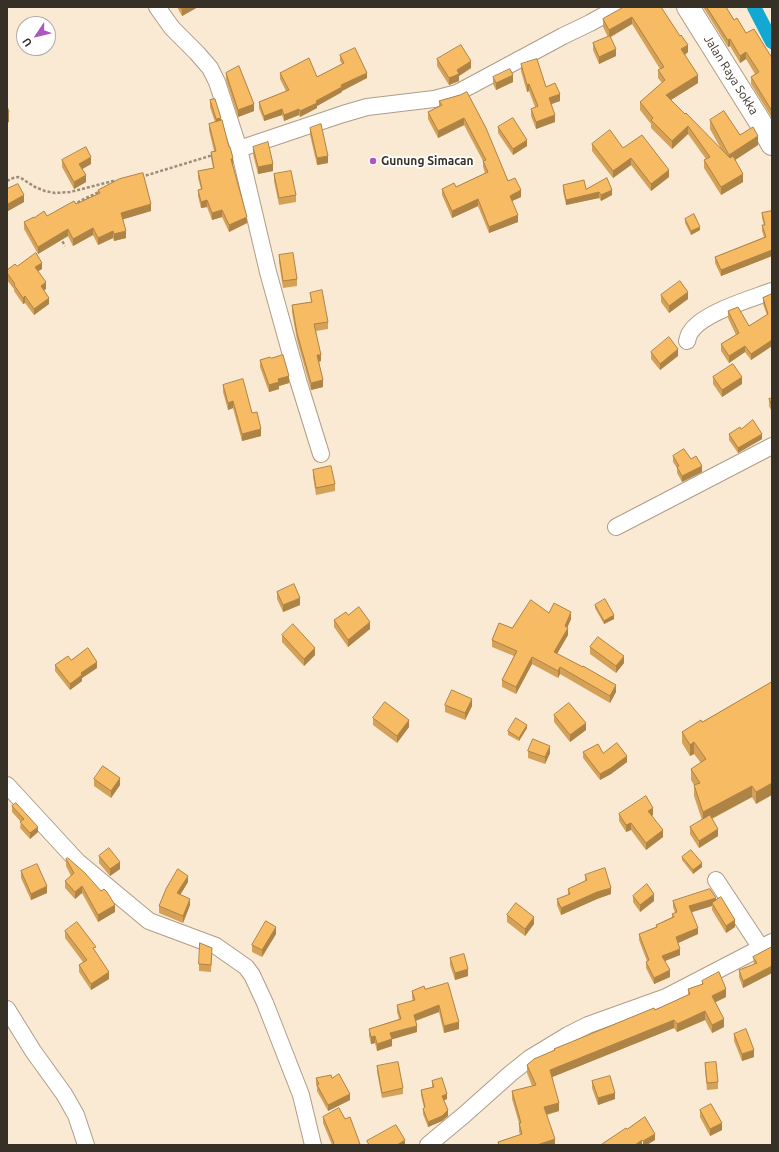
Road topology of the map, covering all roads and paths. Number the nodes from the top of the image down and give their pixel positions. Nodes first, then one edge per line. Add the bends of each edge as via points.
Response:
1 (157, 7) edge
2 (619, 7) edge
3 (688, 7) edge
4 (772, 144) edge
5 (239, 149) junction
6 (140, 178) edge
7 (7, 181) edge
8 (114, 186) edge
9 (107, 188) edge
10 (71, 207) edge
11 (57, 232) edge
12 (65, 246) dead end
13 (772, 291) edge
14 (687, 341) dead end
15 (772, 446) edge
16 (321, 454) dead end
17 (616, 527) dead end
18 (7, 785) edge
19 (716, 880) dead end
20 (766, 945) edge
21 (7, 1009) edge
22 (86, 1145) edge
23 (313, 1145) edge
24 (428, 1145) edge

1 - 5 street via 172,28 210,68
2 - 5 street via 457,93 434,99 367,107
3 - 4 main road, Jalan Raya Sokka
5 - 6 path
5 - 16 street via 268,272
7 - 8 path via 18,177 35,187 55,193 70,192 113,181 120,185
9 - 10 path
11 - 12 path
13 - 14 street via 700,321 690,332
15 - 17 street
18 - 23 street via 78,862 150,921 216,946 252,975 301,1095
19 - 20 street
20 - 24 street via 666,997 588,1025 568,1035 530,1058
21 - 22 street via 64,1094 76,1115

